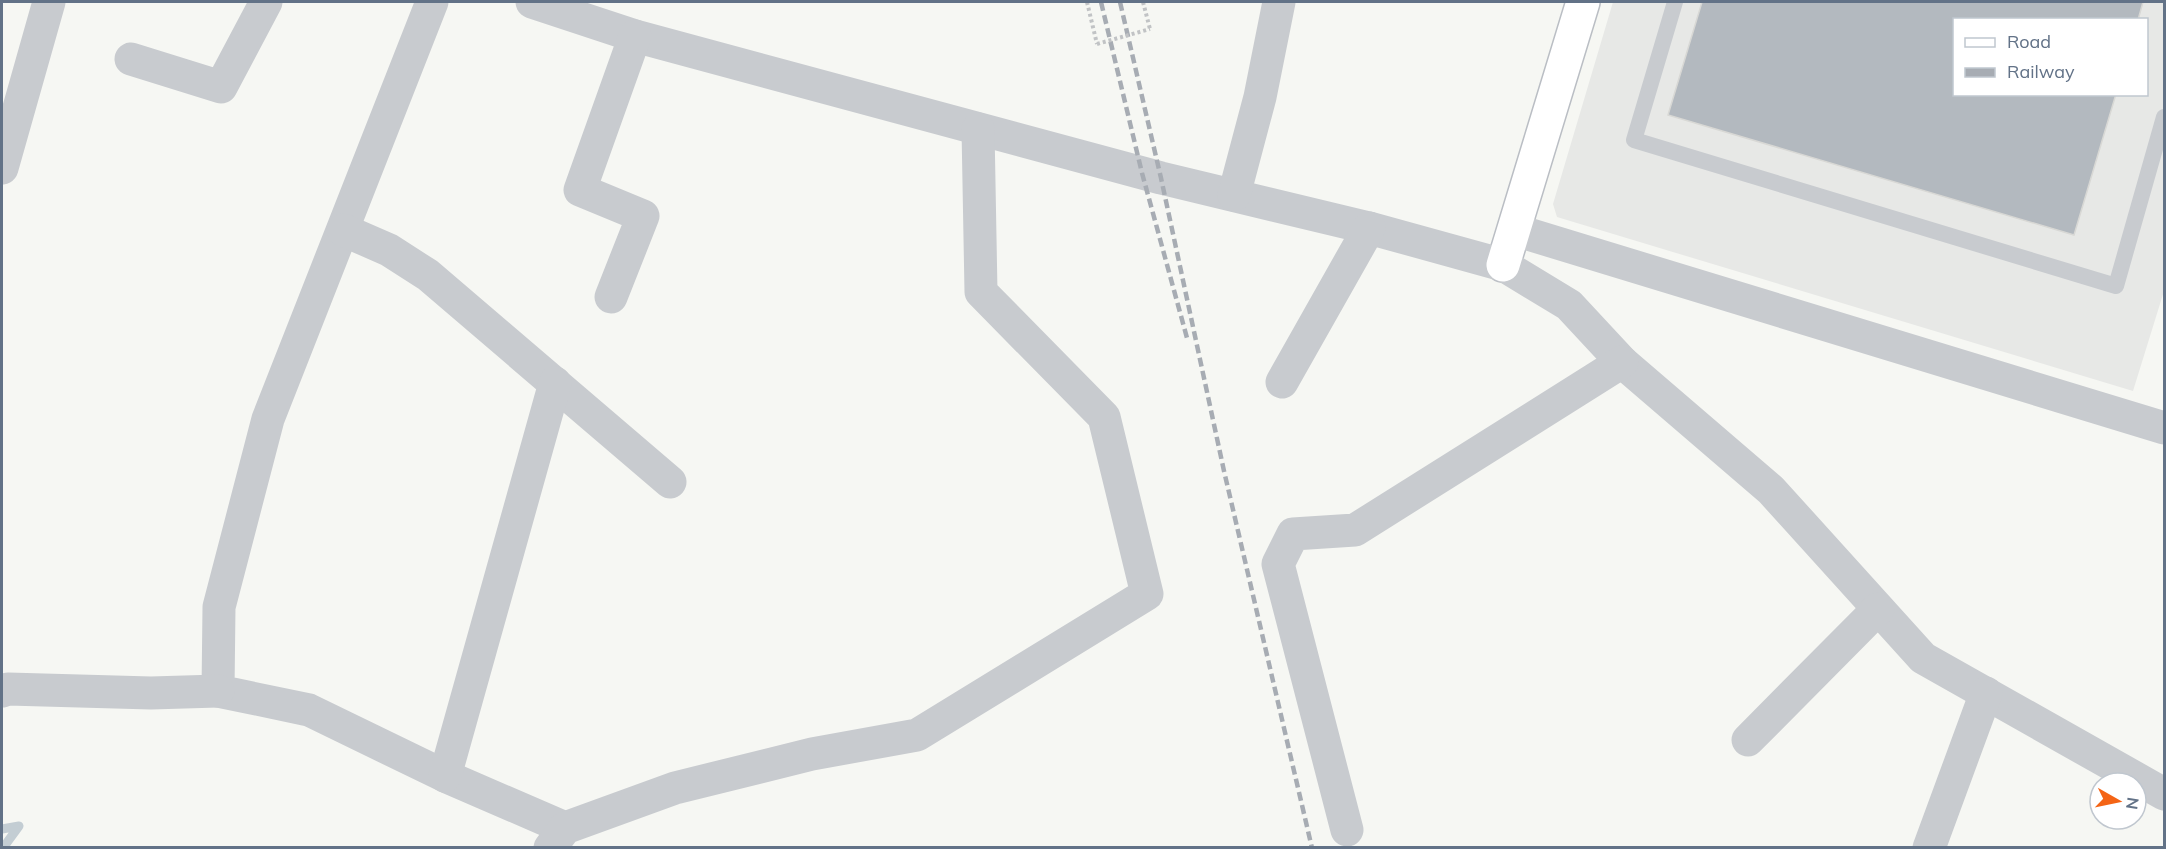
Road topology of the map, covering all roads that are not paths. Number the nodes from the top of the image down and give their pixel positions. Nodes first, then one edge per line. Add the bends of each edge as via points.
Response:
1 (49, 2) edge
2 (266, 2) edge
3 (432, 2) edge
4 (532, 2) edge
5 (1279, 2) edge
6 (1583, 2) edge
7 (1675, 2) edge
8 (635, 36) junction
9 (131, 59) dead end
10 (2164, 122) edge
11 (978, 129) junction
12 (2, 168) edge
13 (1234, 195) junction
14 (1369, 228) junction
15 (343, 230) junction
16 (1515, 230) junction
17 (1503, 265) junction
18 (611, 297) dead end
19 (1622, 362) junction
20 (1282, 382) dead end
21 (555, 383) junction
22 (2164, 428) edge
23 (670, 482) dead end
24 (1878, 609) junction
25 (2, 691) edge
26 (218, 691) junction
27 (1986, 693) junction
28 (1748, 740) dead end
29 (445, 776) junction
30 (2164, 794) edge
31 (1347, 830) dead end
32 (557, 838) edge
33 (1929, 848) edge

1 - 12 street
2 - 9 street via 221,87
3 - 15 street
4 - 8 street
5 - 13 street via 1260,97
6 - 16 street
7 - 10 lane via 1634,140 2116,286
8 - 11 street
8 - 18 street via 580,190 643,216
11 - 13 street
11 - 32 street via 981,292 1104,417 1147,594 917,735 812,754 675,788
13 - 14 street
14 - 17 street
14 - 20 street
15 - 21 street via 389,250 428,274
15 - 26 street via 268,419 219,607
16 - 17 street
16 - 22 street
17 - 19 street via 1569,305
19 - 24 street via 1771,490
19 - 31 street via 1355,530 1293,534 1278,564
21 - 23 street
21 - 29 street
24 - 27 street via 1923,658
24 - 28 street
25 - 26 street
26 - 29 street via 309,710
27 - 30 street
27 - 33 street
29 - 32 street

